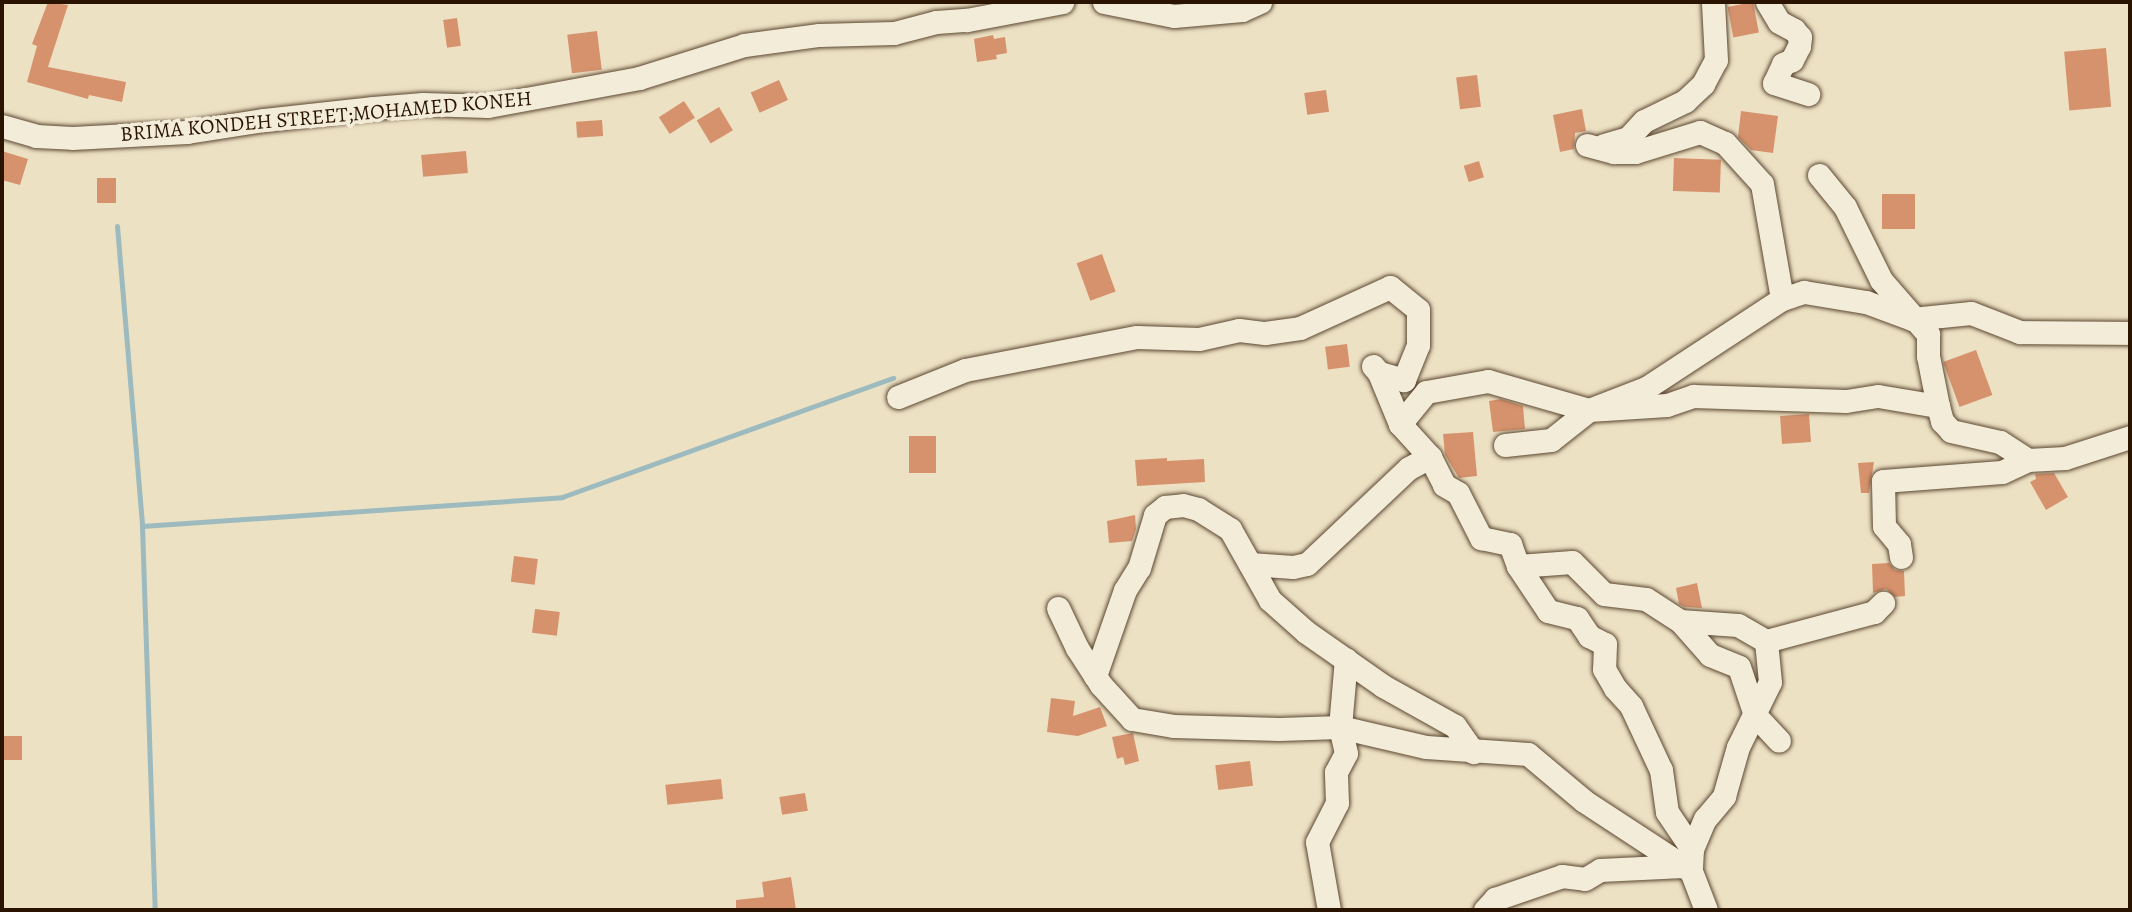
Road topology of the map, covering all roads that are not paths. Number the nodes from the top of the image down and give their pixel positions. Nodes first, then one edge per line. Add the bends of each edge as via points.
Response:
1 (1062, 2) edge
2 (1104, 2) edge
3 (1260, 2) edge
4 (1713, 2) edge
5 (1767, 2) edge
6 (1808, 94) dead end
7 (2, 125) edge
8 (1819, 176) dead end
9 (1782, 299) junction
10 (1912, 318) junction
11 (2130, 333) edge
12 (1404, 380) junction
13 (1426, 392) junction
14 (898, 397) dead end
15 (1938, 406) junction
16 (1589, 410) junction
17 (1400, 424) junction
18 (2130, 437) edge
19 (1505, 445) dead end
20 (1430, 457) junction
21 (2028, 460) junction
22 (1901, 556) dead end
23 (1250, 564) junction
24 (1517, 566) junction
25 (1883, 604) dead end
26 (1680, 621) junction
27 (1766, 641) junction
28 (1346, 659) junction
29 (1755, 715) junction
30 (1340, 727) junction
31 (1779, 741) dead end
32 (1473, 752) junction
33 (1689, 862) junction
34 (1329, 910) edge
35 (1485, 910) edge
36 (1706, 910) edge

1 - 7 street, BRIMA KONDEH STREET;MOHAMED KONEH via 894,33 819,35 744,45 639,78 488,106 423,104 187,132 72,138 36,136
2 - 3 street via 1174,16 1242,10
4 - 9 street via 1716,60 1703,84 1685,101 1644,121 1628,138 1594,146 1635,152 1700,132 1725,143 1762,184
5 - 6 street via 1779,22 1800,37 1792,60 1783,64 1774,83
8 - 10 street via 1845,207 1881,280
9 - 10 street via 1804,292 1866,302
9 - 16 street via 1646,388
10 - 11 street via 1971,313 2020,332
10 - 15 street via 1928,334
12 - 13 street via 1418,381
12 - 14 street via 1419,345 1418,310 1390,287 1300,328 1265,333 1239,330 1199,339 1123,339 965,370
12 - 17 street via 1376,370
13 - 16 street via 1488,381
13 - 17 street
15 - 16 street via 1878,396 1846,401 1693,396 1667,405
15 - 21 street via 1951,431 2000,442
16 - 19 street via 1552,440
17 - 20 street
18 - 21 street via 2065,458
20 - 23 street via 1409,468 1307,564
20 - 24 street via 1444,485 1458,493 1481,538 1510,544
21 - 22 street via 2002,472 1883,481 1884,526 1899,544
23 - 28 street via 1270,600
23 - 30 street via 1230,529 1198,509 1165,506 1154,515 1139,568 1125,590 1095,676 1132,719 1187,726
24 - 26 street via 1572,562 1604,594 1646,599
24 - 33 street via 1548,611 1577,618 1589,636 1605,644 1604,669 1631,706 1661,770 1667,812
25 - 27 street via 1874,612
26 - 27 street via 1738,625
26 - 29 street via 1710,655 1739,667
27 - 29 street via 1770,682
28 - 30 street
28 - 32 street via 1382,687 1455,726
29 - 31 street
29 - 33 street via 1738,747 1724,796 1705,820
30 - 32 street via 1426,747
30 - 34 street via 1346,753 1336,772 1337,803 1317,842
32 - 33 street via 1528,754 1584,801
33 - 35 street via 1600,870 1585,879 1562,876 1495,898
33 - 36 street

